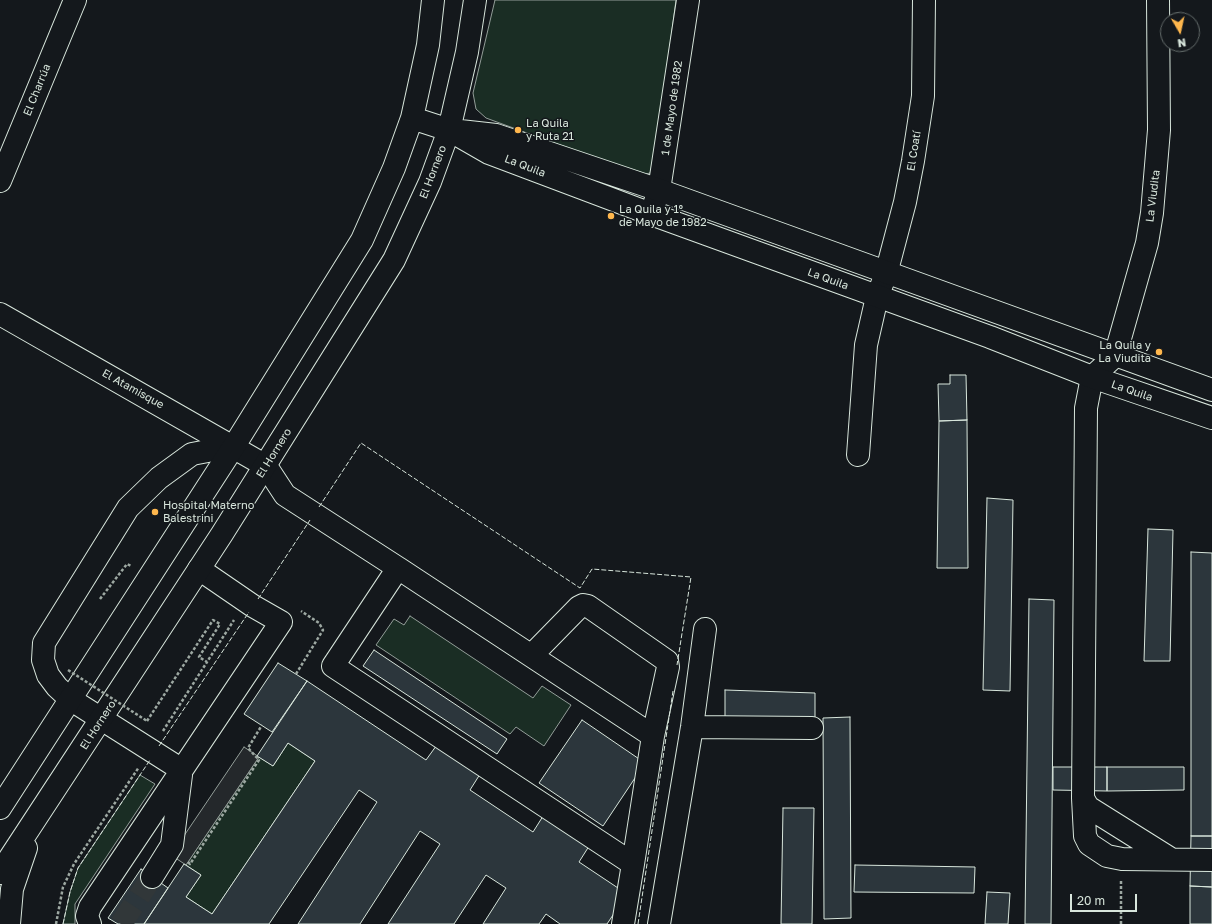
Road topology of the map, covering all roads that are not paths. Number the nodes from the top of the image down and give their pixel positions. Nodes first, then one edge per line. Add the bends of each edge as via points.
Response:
1 (75, 0) edge
2 (433, 0) edge
3 (475, 0) edge
4 (688, 0) edge
5 (924, 0) edge
6 (1158, 0) edge
7 (412, 118) junction
8 (449, 130) junction
9 (0, 181) edge
10 (659, 190) junction
11 (651, 214) junction
12 (886, 274) junction
13 (877, 297) junction
14 (0, 314) edge
15 (1115, 356) junction
16 (1092, 377) junction
17 (1212, 390) edge
18 (1212, 418) edge
19 (234, 446) junction
20 (858, 455) dead end
21 (266, 466) junction
22 (398, 568) junction
23 (199, 569) junction
24 (704, 629) dead end
25 (532, 655) junction
26 (70, 699) junction
27 (102, 719) junction
28 (692, 727) junction
29 (812, 728) dead end
30 (653, 736) junction
31 (182, 770) junction
32 (1083, 798) junction
33 (2, 802) edge
34 (38, 817) junction
35 (1171, 859) junction
36 (1212, 860) edge
37 (632, 864) junction
38 (0, 873) edge
39 (152, 877) tunnel mouth
40 (9, 924) edge
41 (90, 924) edge
42 (623, 924) edge
43 (660, 924) edge

1 - 9 main road, El Charrúa
2 - 7 main road via 428,45
3 - 8 main road, El Hornero
4 - 10 main road, 1 de Mayo de 1982
5 - 12 main road, El Coatí via 923,96 910,175
6 - 15 main road, La Viudita via 1159,130 1152,213
7 - 8 main road, La Quila
7 - 19 main road via 392,175 362,240
8 - 10 main road, La Quila via 496,136
8 - 11 main road, La Quila via 489,153
8 - 21 main road, El Hornero via 430,182 394,260
10 - 11 main road, 1 de Mayo de 1982
10 - 12 main road, La Quila
11 - 13 main road, La Quila
12 - 13 main road, El Coatí
12 - 15 main road, La Quila
13 - 16 main road, La Quila
13 - 20 main road, El Coatí via 866,344
14 - 19 main road, El Atamisque
15 - 16 main road
15 - 17 main road, La Quila
16 - 18 main road, La Quila
16 - 32 main road via 1086,408
19 - 21 main road, El Atamisque
19 - 26 main road
19 - 26 main road via 192,454 159,478 128,508 44,643 43,660 48,675
21 - 22 main road via 285,495
21 - 23 main road, El Hornero
22 - 25 main road
22 - 37 main road via 333,666
23 - 27 main road, El Hornero
23 - 31 main road via 246,613 281,622
24 - 28 main road
25 - 30 main road
25 - 30 main road via 579,607 588,606 667,661 668,667
26 - 27 main road
26 - 33 main road
27 - 31 main road
27 - 34 main road, El Hornero
28 - 29 main road
28 - 43 main road
30 - 37 main road
31 - 39 main road via 172,845
31 - 41 main road via 90,907 87,916
32 - 35 main road via 1088,807
32 - 35 main road via 1083,828 1089,844 1107,856 1122,859
34 - 38 main road, El Hornero
34 - 40 main road via 12,889
35 - 36 main road
37 - 42 main road

